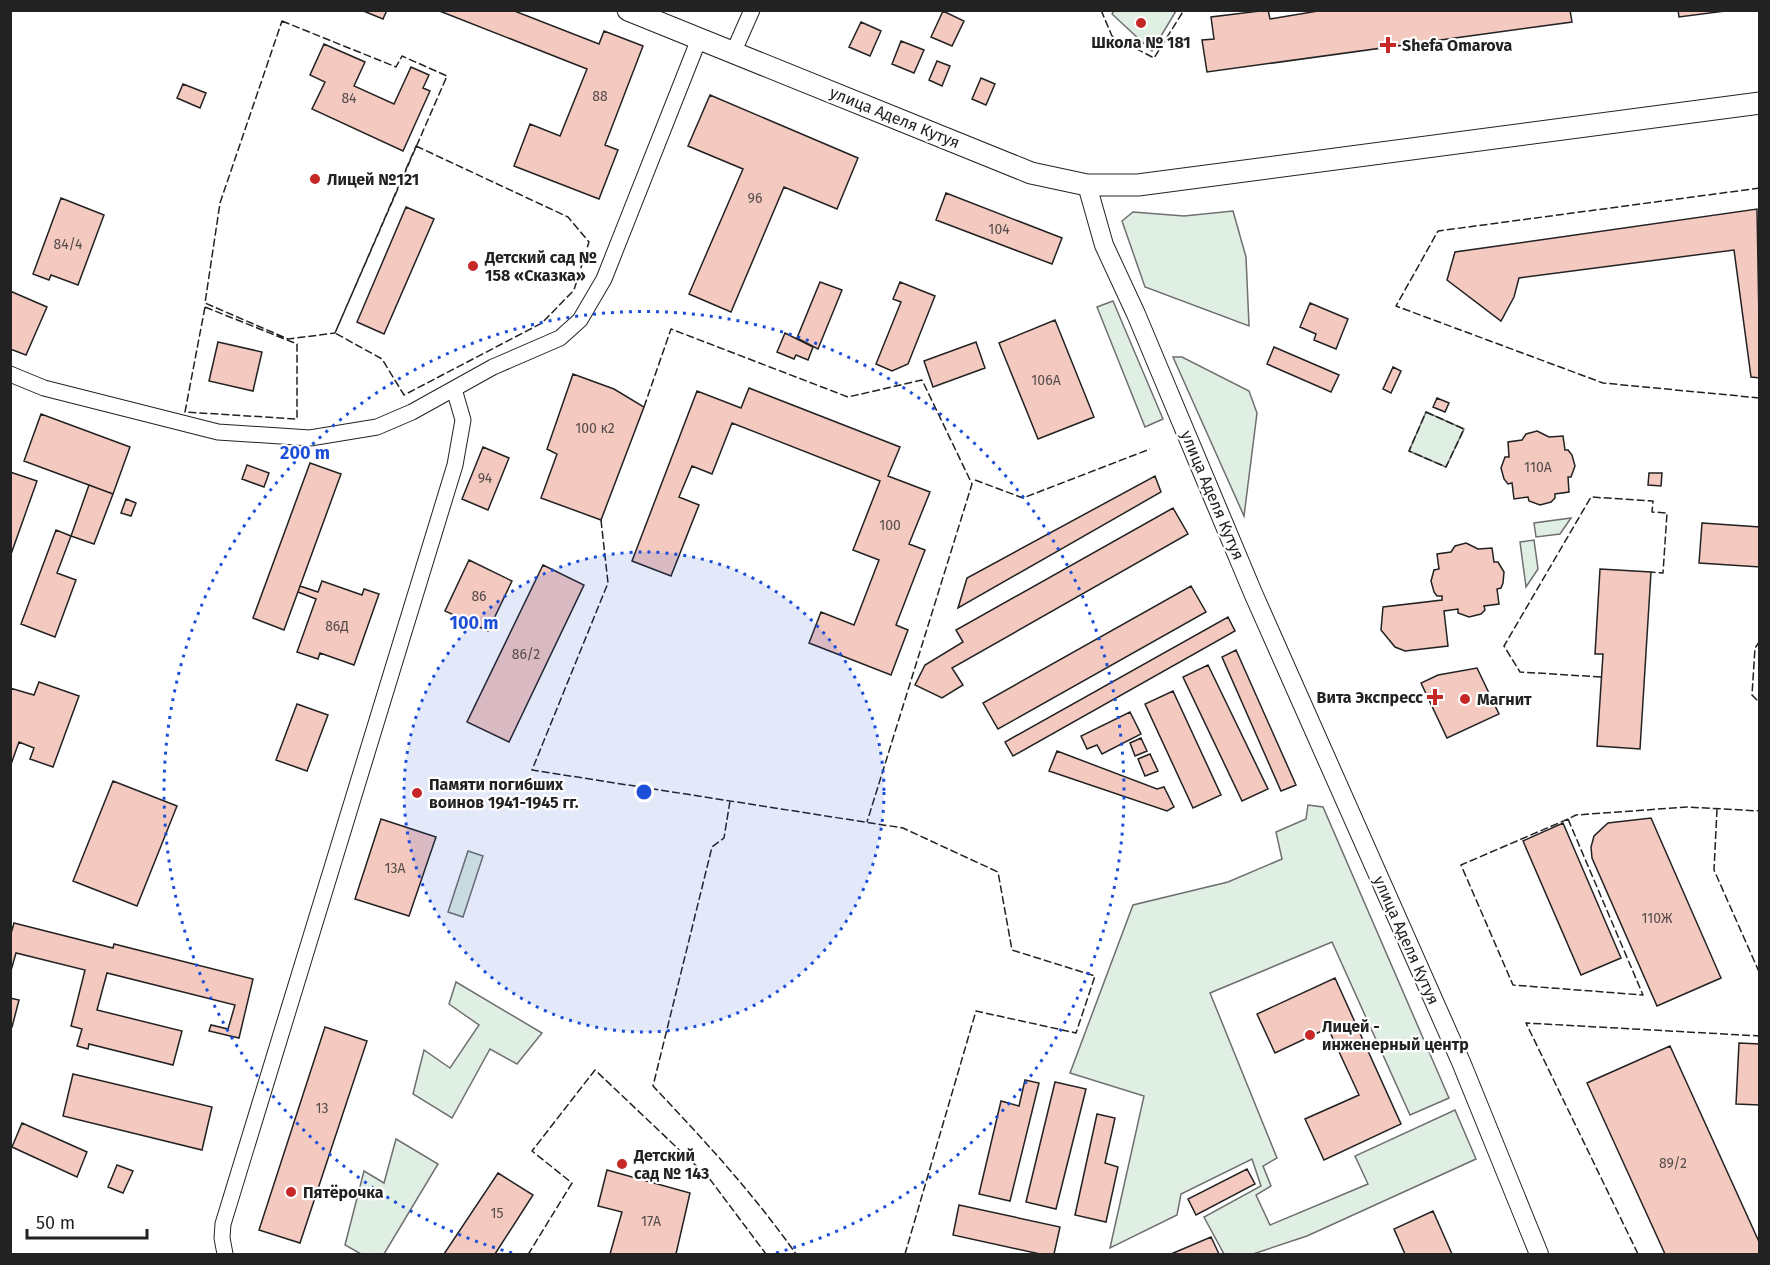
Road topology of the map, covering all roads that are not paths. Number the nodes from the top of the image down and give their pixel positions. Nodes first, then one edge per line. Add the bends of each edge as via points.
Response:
1 (628, 10) edge
2 (752, 10) edge
3 (699, 39) junction
4 (733, 52) junction
5 (1760, 103) edge
6 (1087, 185) junction
7 (10, 374) edge
8 (454, 388) junction
9 (225, 1254) edge
10 (1539, 1254) edge

1 - 3 main road, улица Аделя Кутуя
2 - 4 street
3 - 4 main road, улица Аделя Кутуя
3 - 8 street via 604,279 580,320 560,338
4 - 6 main road, улица Аделя Кутуя via 1031,173
5 - 6 main road via 1138,185
6 - 10 street, улица Аделя Кутуя via 1104,245 1461,1062
7 - 8 street via 44,388 218,432 310,438 377,427
8 - 9 street via 463,420 455,465 223,1224

